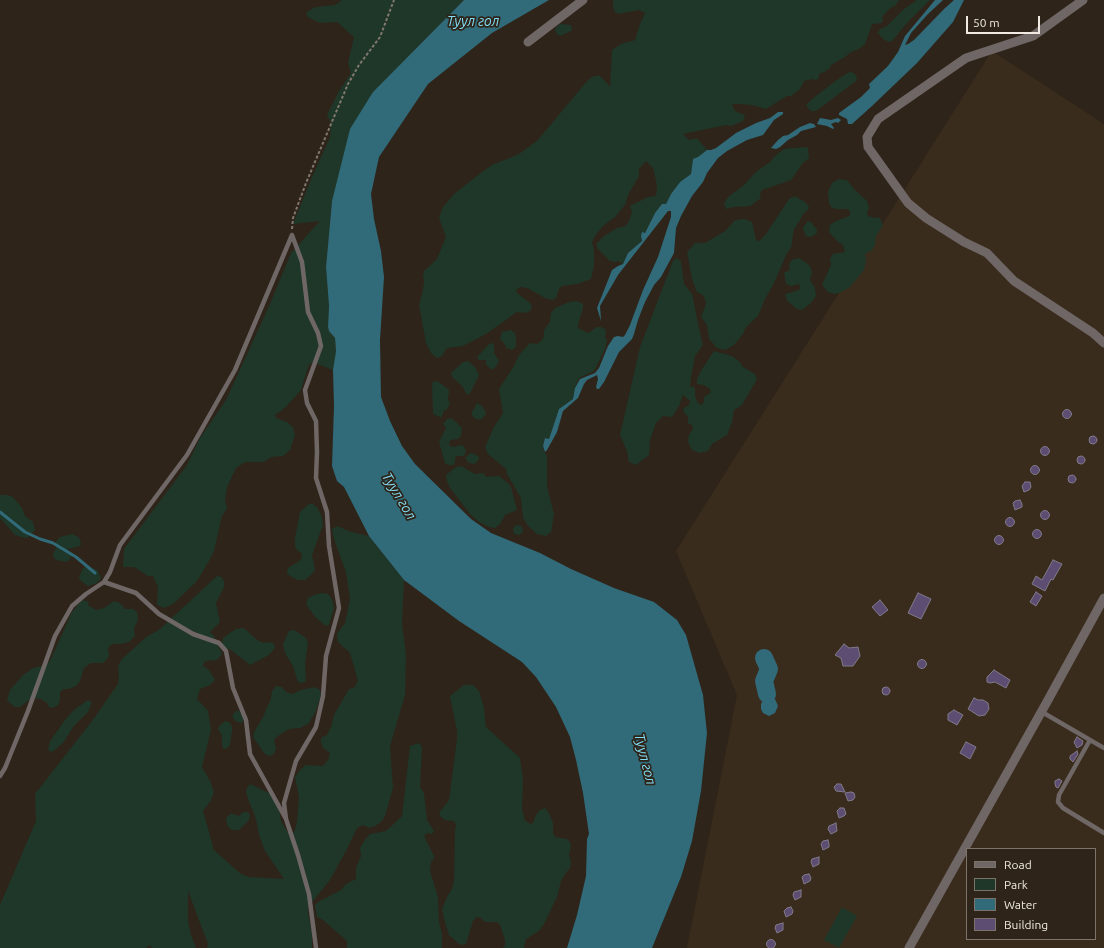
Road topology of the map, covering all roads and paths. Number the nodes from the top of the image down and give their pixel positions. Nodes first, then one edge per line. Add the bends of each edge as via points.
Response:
1 (394, 0) edge
2 (584, 0) edge
3 (1083, 0) edge
4 (528, 42) dead end
5 (292, 235) junction
6 (1104, 343) edge
7 (104, 582) junction
8 (1104, 598) edge
9 (1042, 712) junction
10 (1090, 740) junction
11 (1104, 748) edge
12 (0, 776) edge
13 (286, 819) junction
14 (1104, 833) edge
15 (316, 948) edge
16 (910, 948) edge

1 - 5 path via 380,37 348,84 293,218
2 - 4 street
3 - 6 street via 1033,36 966,58 878,119 867,136 868,147 908,204 964,242 988,253 1014,281
5 - 7 lane via 235,370 187,455 120,545
5 - 13 lane via 302,262 308,312 321,346 305,390 307,403 316,421 316,478 327,512 338,608 326,656 323,696 316,727 296,761 284,803
7 - 12 lane via 72,606 55,636
7 - 13 lane via 136,592 159,614 193,634 219,643 226,651 233,688 246,720 250,754
8 - 9 street
9 - 10 lane
9 - 16 street
10 - 11 lane
10 - 14 lane via 1059,795 1058,802 1063,808
13 - 15 lane via 309,894

